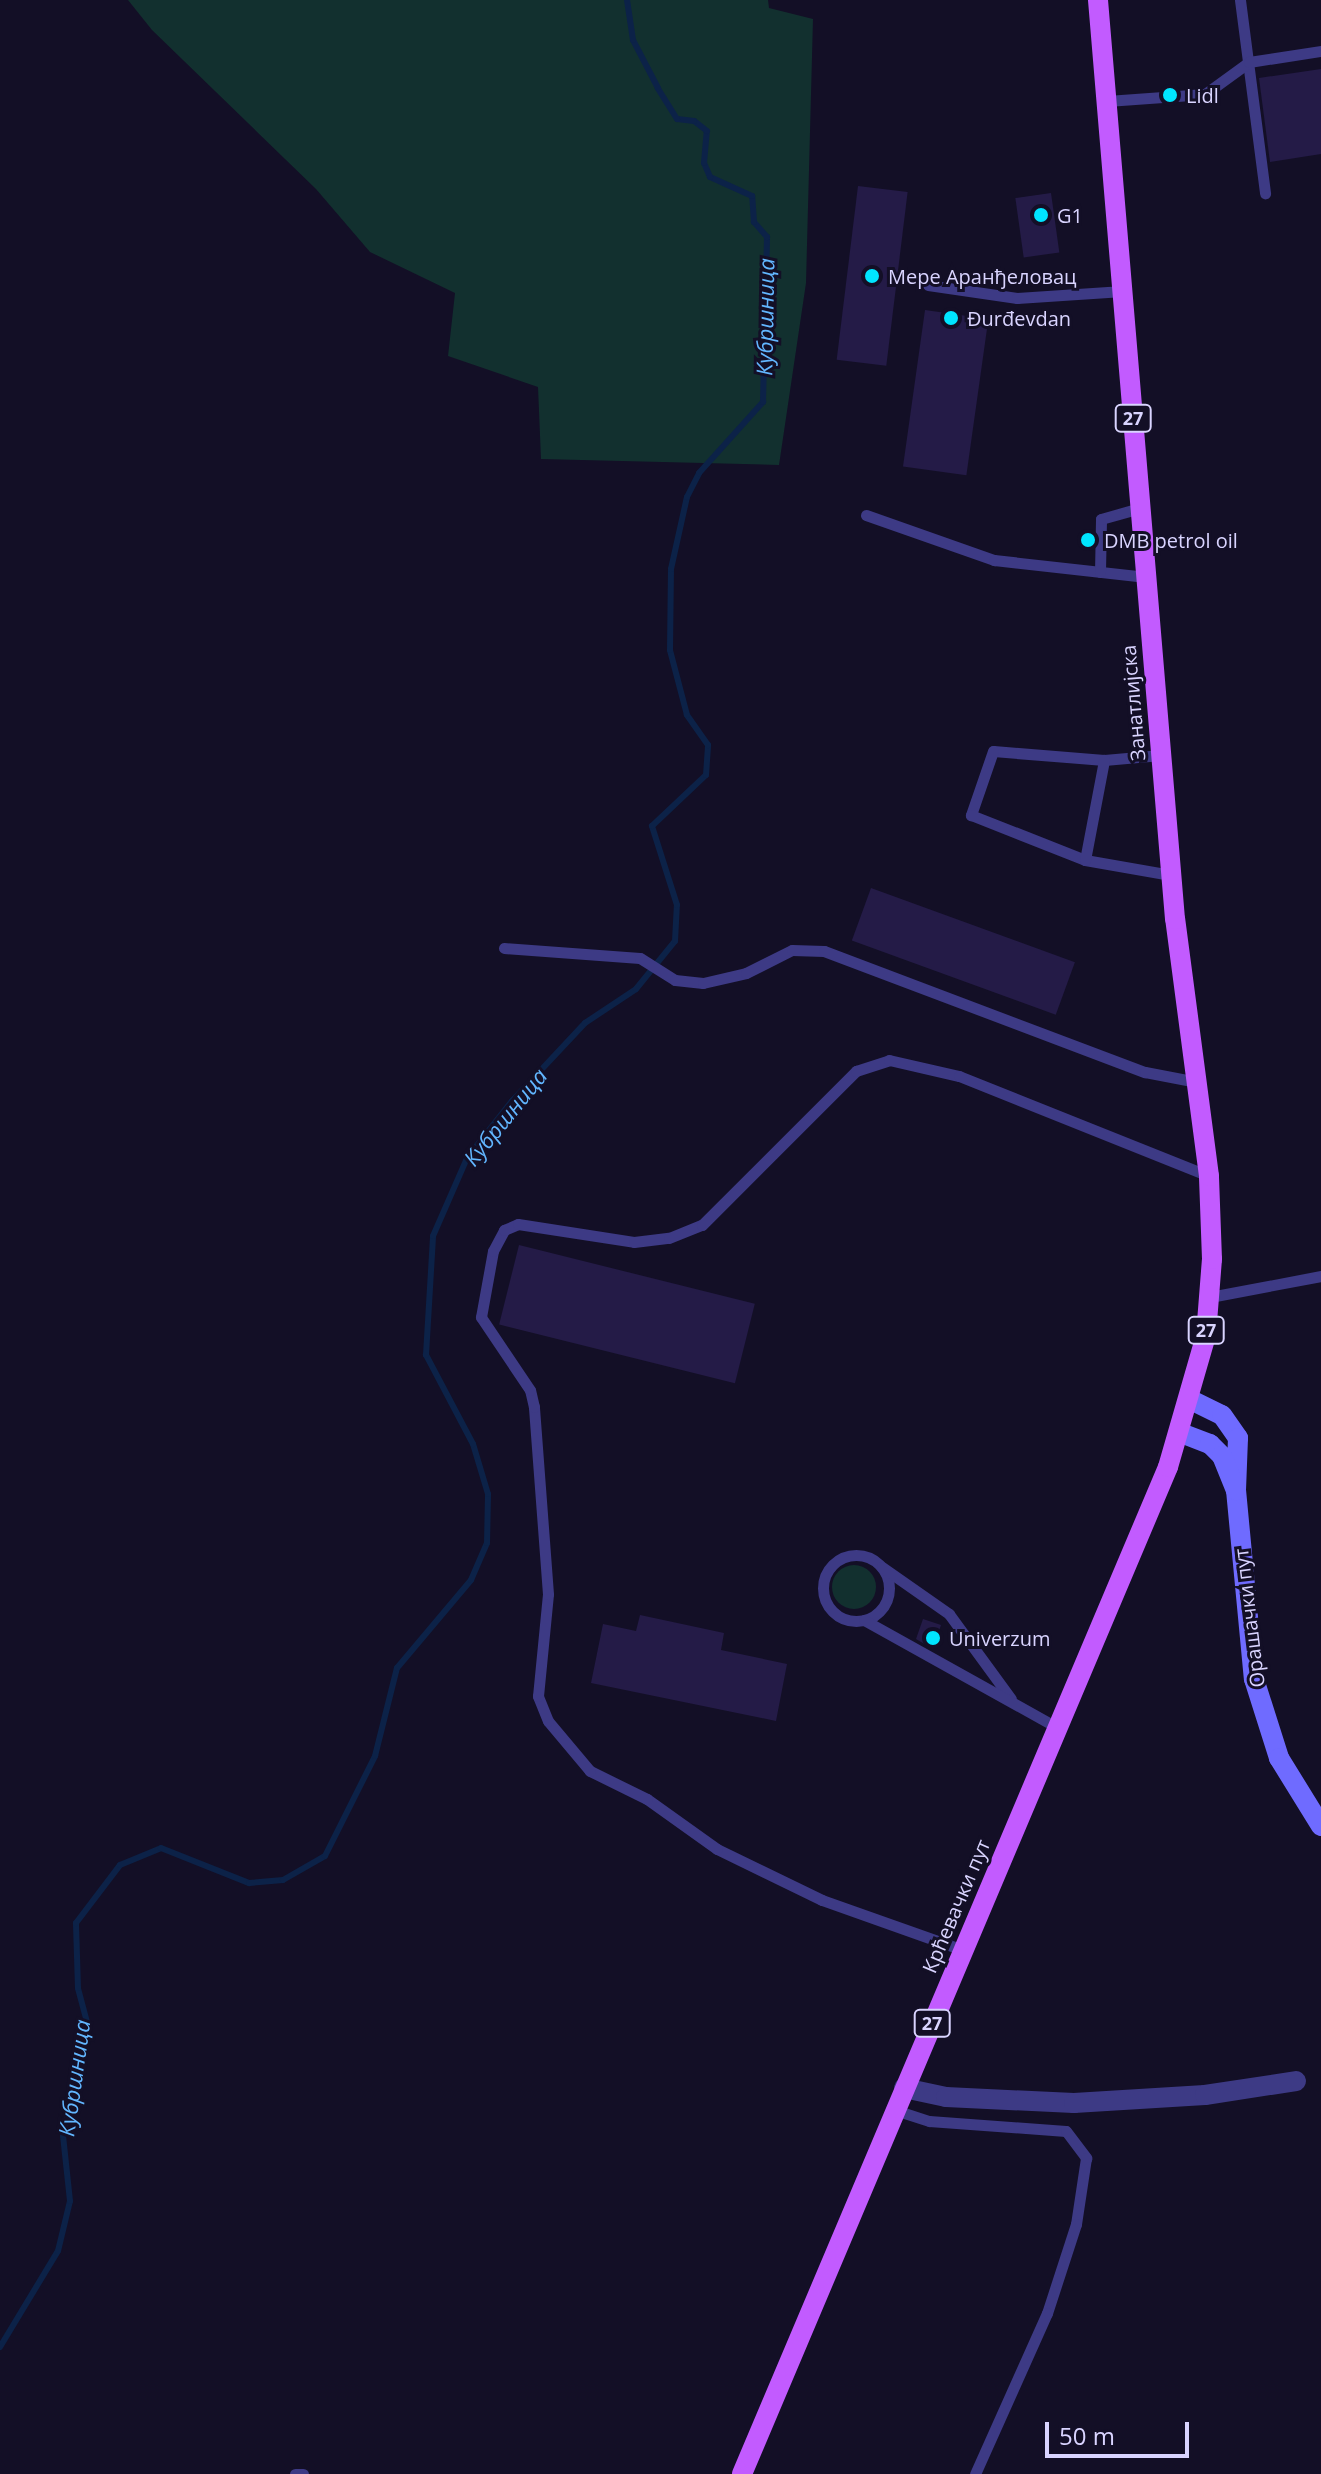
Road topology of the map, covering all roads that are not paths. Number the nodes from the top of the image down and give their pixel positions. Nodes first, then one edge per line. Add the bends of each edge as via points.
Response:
1 (1098, 0) edge
2 (1240, 0) edge
3 (1321, 51) edge
4 (1249, 62) junction
5 (1107, 101) junction
6 (1265, 193) dead end
7 (928, 285) dead end
8 (1123, 291) junction
9 (1140, 508) junction
10 (866, 515) dead end
11 (1100, 572) junction
12 (1146, 577) junction
13 (1161, 755) junction
14 (1104, 760) junction
15 (1085, 860) junction
16 (1171, 875) junction
17 (504, 948) dead end
18 (1197, 1082) junction
19 (1209, 1176) junction
20 (1321, 1276) edge
21 (1210, 1297) junction
22 (1191, 1400) junction
23 (1181, 1433) junction
24 (1236, 1490) junction
25 (879, 1564) junction
26 (864, 1620) junction
27 (1013, 1703) junction
28 (1058, 1728) junction
29 (1321, 1826) edge
30 (963, 1950) junction
31 (1296, 2081) dead end
32 (904, 2088) junction
33 (895, 2110) junction
34 (747, 2471) edge
35 (295, 2474) edge
36 (303, 2474) edge
37 (975, 2474) edge

1 - 5 main road, Занатлијска / 27
2 - 4 lane
3 - 4 lane
4 - 5 lane via 1205,94
4 - 6 lane
5 - 8 main road, Занатлијска / 27
7 - 8 lane via 1017,298
8 - 9 main road, Занатлијска / 27
9 - 11 lane via 1101,519
9 - 12 main road, Занатлијска / 27
10 - 11 lane via 994,560
11 - 12 lane
12 - 13 main road, Занатлијска / 27
13 - 14 lane
13 - 16 main road, Занатлијска / 27
14 - 15 lane
14 - 15 lane via 993,751 971,815
15 - 16 lane
16 - 18 main road, Занатлијска / 27
17 - 18 lane via 640,958 675,980 718,982 781,953 824,951 1145,1072
18 - 19 main road, Занатлијска / 27
19 - 21 main road, Занатлијска / 27
19 - 30 lane via 959,1076 889,1060 856,1071 702,1225 669,1238 634,1242 518,1224 504,1230 493,1251 481,1317 530,1390 534,1407 548,1594 548,1638 538,1696 548,1721 590,1771 647,1799 717,1849 822,1900
20 - 21 lane
21 - 22 main road, Занатлијска / 27
22 - 23 main road, Крћевачки пут / 27
22 - 24 main road via 1208,1405 1232,1427 1241,1452
23 - 24 main road via 1210,1444 1222,1456
23 - 28 main road, Крћевачки пут / 27
24 - 29 main road, Орашачки пут via 1258,1699 1287,1775
25 - 26 lane via 888,1596 875,1615
25 - 26 lane via 847,1556 825,1576 828,1606 844,1619
25 - 27 lane via 949,1614
26 - 27 lane
27 - 28 lane
28 - 30 main road, Крћевачки пут / 27
30 - 32 main road, Крћевачки пут / 27
31 - 32 street via 1205,2095 1074,2103 946,2097
32 - 33 main road, Крћевачки пут / 27
33 - 34 main road, Крћевачки пут / 27
33 - 37 lane via 929,2121 1066,2131 1086,2158 1076,2224 1047,2313
35 - 36 lane

